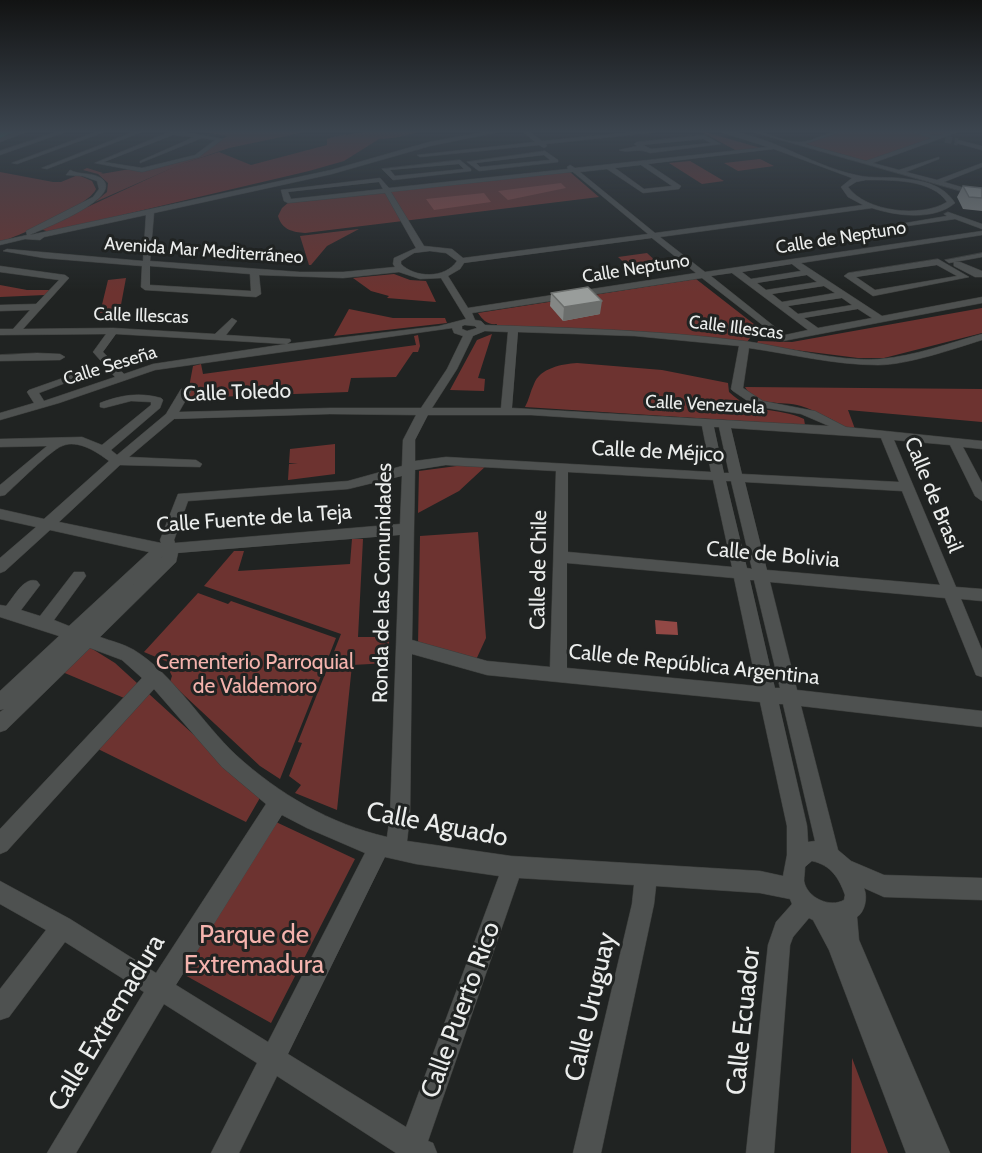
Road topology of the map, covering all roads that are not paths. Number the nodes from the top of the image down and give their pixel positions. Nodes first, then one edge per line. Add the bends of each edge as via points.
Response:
1 (101, 184) edge
2 (272, 184) edge
3 (343, 184) edge
4 (382, 184) edge
5 (447, 184) edge
6 (590, 184) edge
7 (633, 184) edge
8 (674, 184) edge
9 (849, 184) edge
10 (920, 184) edge
11 (935, 184) edge
12 (942, 184) edge
13 (436, 185) joint
14 (939, 185) junction
15 (386, 190) junction
16 (982, 195) edge
17 (863, 202) junction
18 (873, 206) junction
19 (940, 210) junction
20 (150, 211) junction
21 (956, 217) junction
22 (982, 225) edge
23 (880, 228) dead end
24 (68, 230) junction
25 (651, 233) junction
26 (982, 233) edge
27 (25, 237) junction
28 (35, 237) junction
29 (957, 237) junction
30 (42, 243) junction
31 (4, 247) edge
32 (421, 249) junction
33 (982, 250) edge
34 (863, 252) junction
35 (982, 255) edge
36 (873, 257) dead end
37 (460, 258) junction
38 (146, 262) junction
39 (794, 262) junction
40 (884, 263) dead end
41 (398, 267) junction
42 (0, 268) edge
43 (894, 269) junction
44 (254, 271) junction
45 (735, 272) junction
46 (809, 272) junction
47 (982, 274) edge
48 (443, 275) junction
49 (705, 275) junction
50 (431, 276) junction
51 (750, 282) junction
52 (825, 283) junction
53 (922, 285) junction
54 (764, 293) junction
55 (842, 294) junction
56 (982, 300) edge
57 (780, 305) junction
58 (957, 305) junction
59 (859, 306) junction
60 (40, 307) junction
61 (0, 308) edge
62 (465, 311) junction
63 (796, 317) junction
64 (881, 320) junction
65 (232, 321) dead end
66 (477, 325) junction
67 (458, 327) junction
68 (513, 329) junction
69 (113, 330) junction
70 (16, 331) junction
71 (0, 332) edge
72 (816, 332) junction
73 (469, 334) junction
74 (219, 336) junction
75 (982, 337) edge
76 (744, 344) junction
77 (278, 345) junction
78 (60, 357) dead end
79 (0, 358) edge
80 (84, 374) dead end
81 (121, 377) junction
82 (185, 391) dead end
83 (41, 405) junction
84 (104, 405) dead end
85 (800, 410) junction
86 (424, 411) junction
87 (506, 412) junction
88 (171, 416) junction
89 (0, 417) edge
90 (707, 423) junction
91 (724, 424) junction
92 (812, 429) junction
93 (845, 431) junction
94 (886, 435) junction
95 (61, 440) junction
96 (954, 442) junction
97 (0, 443) edge
98 (982, 445) edge
99 (103, 450) junction
100 (117, 461) junction
101 (196, 464) dead end
102 (562, 466) junction
103 (409, 467) junction
104 (719, 475) junction
105 (737, 476) junction
106 (905, 487) junction
107 (0, 492) edge
108 (982, 496) edge
109 (0, 513) edge
110 (49, 524) junction
111 (407, 529) junction
112 (170, 549) junction
113 (560, 557) junction
114 (0, 567) edge
115 (740, 573) junction
116 (761, 575) junction
117 (79, 576) dead end
118 (32, 585) dead end
119 (950, 592) junction
120 (982, 596) edge
121 (4, 612) edge
122 (43, 623) junction
123 (79, 637) junction
124 (405, 645) junction
125 (982, 670) edge
126 (558, 674) junction
127 (153, 677) junction
128 (768, 695) junction
129 (790, 697) junction
130 (0, 702) edge
131 (982, 719) edge
132 (0, 724) edge
133 (279, 802) junction
134 (0, 844) edge
135 (387, 848) junction
136 (837, 862) junction
137 (511, 867) junction
138 (646, 874) junction
139 (884, 886) junction
140 (803, 887) junction
141 (0, 892) edge
142 (979, 893) edge
143 (851, 905) junction
144 (62, 927) junction
145 (160, 988) junction
146 (0, 1008) edge
147 (272, 1060) junction
148 (415, 1151) edge
149 (61, 1153) edge
150 (225, 1153) edge
151 (587, 1153) edge
152 (760, 1153) edge
153 (920, 1153) edge
154 (936, 1153) edge

1 - 27 street via 102,193 92,201
2 - 20 street
3 - 15 street via 284,190 288,201
4 - 15 street
5 - 13 street
6 - 25 street
7 - 8 street via 643,191 679,187
9 - 17 street via 844,187 846,192
10 - 14 street
11 - 14 street
12 - 14 street
13 - 15 street
14 - 16 street
14 - 19 street via 951,202
15 - 32 street
17 - 18 street
17 - 25 street
18 - 19 street via 903,212
18 - 25 street
19 - 21 street
19 - 22 street
20 - 24 street
20 - 38 street
21 - 22 street
21 - 23 street
24 - 28 street
24 - 30 street
25 - 37 street
25 - 49 street
26 - 29 street, Calle de Neptuno
27 - 28 street
27 - 31 street
28 - 30 street, Avenida Mar Mediterráneo via 42,238
29 - 33 street
29 - 34 street, Calle de Neptuno
30 - 31 street via 25,250
30 - 38 street, Avenida Mar Mediterráneo via 44,251 51,253
31 - 38 street, Avenida Mar Mediterráneo
32 - 37 street via 442,250
32 - 41 street via 397,261
34 - 36 street
34 - 39 street, Calle de Neptuno
35 - 47 street via 949,260
37 - 48 street via 457,269
38 - 41 street, Avenida Mar Mediterráneo via 316,271
38 - 44 street, Avenida Mar Mediterráneo
38 - 44 street via 145,287 256,294
39 - 45 street, Calle de Neptuno
39 - 46 street
40 - 43 street
41 - 44 street, Avenida Mar Mediterráneo via 324,275
41 - 50 street via 412,275
42 - 60 street via 65,279
43 - 53 street via 938,262 965,277
43 - 53 street via 848,276 873,293
45 - 49 street, Calle de Neptuno
45 - 51 street
46 - 51 street
46 - 52 street
48 - 50 street
48 - 62 street
49 - 62 street, Calle Neptuno
49 - 72 street via 783,338
50 - 67 street via 453,311
51 - 54 street
52 - 54 street
52 - 55 street
53 - 58 street
54 - 57 street
55 - 57 street
55 - 59 street
56 - 58 street
57 - 63 street
58 - 64 street
59 - 63 street
59 - 64 street
60 - 61 street
60 - 70 street
62 - 66 street
63 - 72 street
64 - 72 street
65 - 74 street
66 - 67 street, Calle Illescas
66 - 68 street, Calle Illescas
66 - 73 street via 478,332
67 - 73 street
67 - 77 street, Calle Seseña
68 - 76 street, Calle Illescas via 635,333
68 - 87 street
69 - 70 street, Calle Illescas
69 - 74 street, Calle Illescas
69 - 81 street via 98,351
70 - 71 street, Calle Illescas
73 - 86 street, Ronda de las Comunidades
74 - 77 street, Calle Illescas
75 - 76 street, Calle Illescas via 941,351 880,362
76 - 85 street via 737,390 764,406
77 - 81 street, Calle Seseña via 153,367
78 - 79 street
80 - 83 street via 33,392
81 - 83 street, Calle Seseña
82 - 88 street
83 - 89 street, Calle Seseña
84 - 99 street via 118,399 157,400 156,406
85 - 92 street via 810,417
85 - 93 street
86 - 87 street, Calle Venezuela
86 - 88 street, Calle Toledo
86 - 103 street, Ronda de las Comunidades via 409,440
87 - 90 street, Calle Venezuela
88 - 100 street, Calle Toledo
90 - 91 street, Calle Venezuela
90 - 104 street
91 - 92 street, Calle Venezuela
91 - 105 street
92 - 93 street, Calle Venezuela
93 - 94 street, Calle Venezuela
94 - 96 street, Calle Venezuela
94 - 106 street, Calle de Brasil
95 - 97 street
95 - 99 street via 82,441
95 - 107 street
96 - 98 street, Calle Venezuela
96 - 108 street
99 - 100 street
100 - 101 street
100 - 110 street, Calle Toledo
102 - 103 street, Calle de Méjico via 446,461
102 - 104 street, Calle de Méjico
102 - 113 street, Calle de Chile
103 - 111 street, Ronda de las Comunidades
103 - 112 street, Calle de Méjico via 348,485 183,497 167,540
104 - 105 street, Calle de Méjico
104 - 115 street
105 - 106 street, Calle de Méjico
105 - 116 street
106 - 119 street, Calle de Brasil
109 - 110 street, Calle Fuente de la Teja
110 - 112 street, Calle Fuente de la Teja
110 - 114 street, Calle Toledo
111 - 112 street, Calle Fuente de la Teja
111 - 124 street, Ronda de las Comunidades
112 - 123 street via 171,558
113 - 115 street, Calle de Bolivia
113 - 126 street, Calle de Chile
115 - 116 street, Calle de Bolivia
115 - 128 street
116 - 119 street, Calle de Bolivia
116 - 129 street
117 - 122 street
118 - 121 street
119 - 120 street, Calle de Bolivia
119 - 125 street, Calle de Brasil
121 - 122 street, Calle Aguado
122 - 123 street, Calle Aguado
123 - 127 street, Calle Aguado via 128,655
123 - 130 street
123 - 132 street
124 - 126 street, Calle de República Argentina via 487,668
124 - 135 street, Ronda de las Comunidades via 400,816
126 - 128 street, Calle de República Argentina
127 - 133 street, Calle Aguado via 229,760
127 - 134 street
128 - 129 street, Calle de República Argentina
128 - 140 street via 797,826
129 - 131 street, Calle de República Argentina
129 - 136 street
133 - 135 street, Calle Aguado via 319,823
133 - 145 street, Calle Extremadura
135 - 137 street, Calle Aguado
135 - 147 street, Ronda de las Comunidades
136 - 139 street
136 - 140 street via 812,851
136 - 143 street via 854,888
137 - 138 street, Calle Aguado
137 - 148 street, Calle Puerto Rico
138 - 140 street, Calle Aguado
138 - 151 street, Calle Uruguay via 643,904
139 - 142 street
139 - 143 street
140 - 143 street via 831,916
140 - 152 street, Calle Ecuador via 779,945
140 - 153 street via 838,944
141 - 144 street
143 - 154 street via 845,928 848,940
144 - 145 street
144 - 146 street
145 - 147 street
145 - 149 street, Calle Extremadura
147 - 148 street
147 - 150 street, Ronda de las Comunidades

